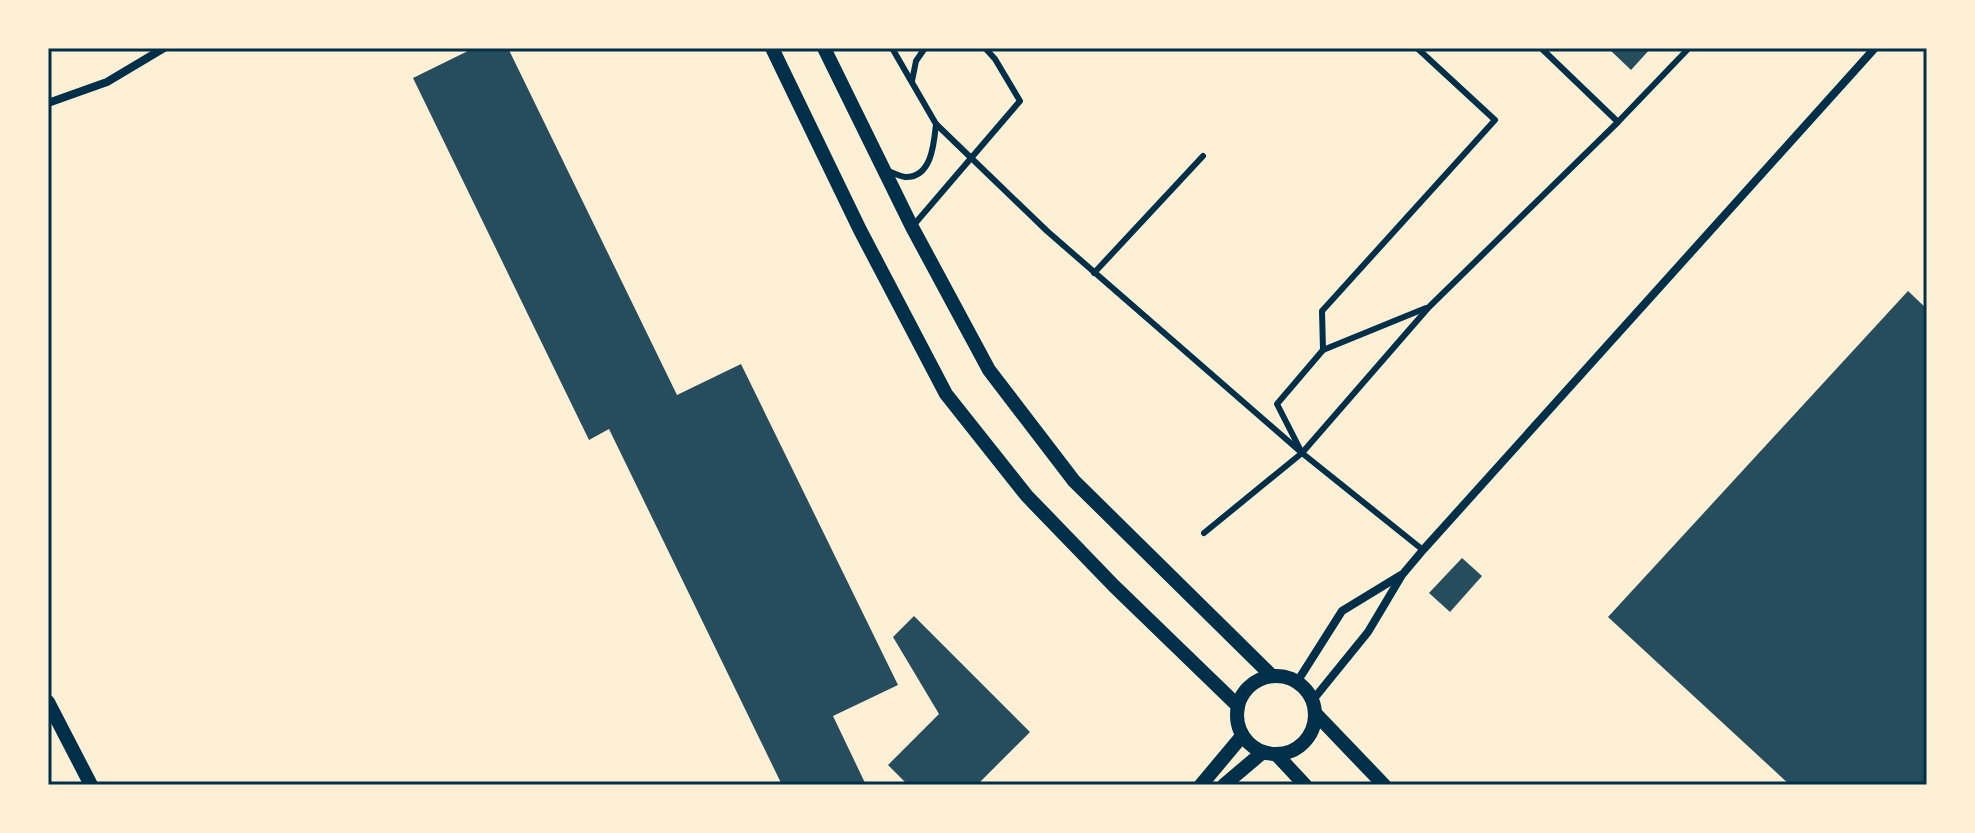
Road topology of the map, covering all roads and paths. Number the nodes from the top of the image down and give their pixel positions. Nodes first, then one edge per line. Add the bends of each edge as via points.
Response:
1 (164, 48) edge
2 (772, 48) edge
3 (824, 48) edge
4 (892, 48) edge
5 (925, 48) edge
6 (985, 48) edge
7 (1417, 48) edge
8 (1541, 48) edge
9 (1689, 48) edge
10 (1875, 48) edge
11 (912, 81) junction
12 (48, 103) edge
13 (1618, 122) junction
14 (936, 124) junction
15 (1203, 156) dead end
16 (972, 159) junction
17 (885, 170) junction
18 (912, 227) junction
19 (1094, 273) junction
20 (1429, 307) junction
21 (1323, 350) junction
22 (1302, 453) junction
23 (1204, 533) dead end
24 (1423, 550) junction
25 (1402, 575) junction
26 (1272, 676) junction
27 (1297, 682) junction
28 (48, 702) edge
29 (1238, 706) junction
30 (1314, 707) junction
31 (1242, 736) junction
32 (1269, 753) junction
33 (91, 785) edge
34 (1201, 785) edge
35 (1224, 785) edge
36 (1305, 785) edge
37 (1384, 785) edge

1 - 12 street via 107,82
2 - 29 street via 946,394 1027,496
3 - 17 street
4 - 11 lane
5 - 11 lane
6 - 16 lane via 1020,101
7 - 21 lane via 1495,120 1322,311
8 - 13 lane
9 - 13 lane
10 - 24 street
11 - 14 lane
13 - 20 lane
14 - 16 lane
14 - 17 lane via 934,155 918,173 905,177
15 - 19 lane
16 - 18 lane
16 - 19 lane
17 - 18 street
18 - 26 street via 989,370 1074,481
19 - 22 lane
20 - 21 lane
20 - 22 lane
21 - 22 lane via 1277,404
22 - 23 lane
22 - 24 lane
24 - 25 street
25 - 27 street via 1342,611
25 - 30 street
26 - 27 street
26 - 29 street via 1248,687
27 - 30 street
28 - 33 street
29 - 31 street
30 - 32 street via 1314,726 1300,746 1289,753
30 - 37 street
31 - 32 street
31 - 34 street
32 - 35 street
32 - 36 street

